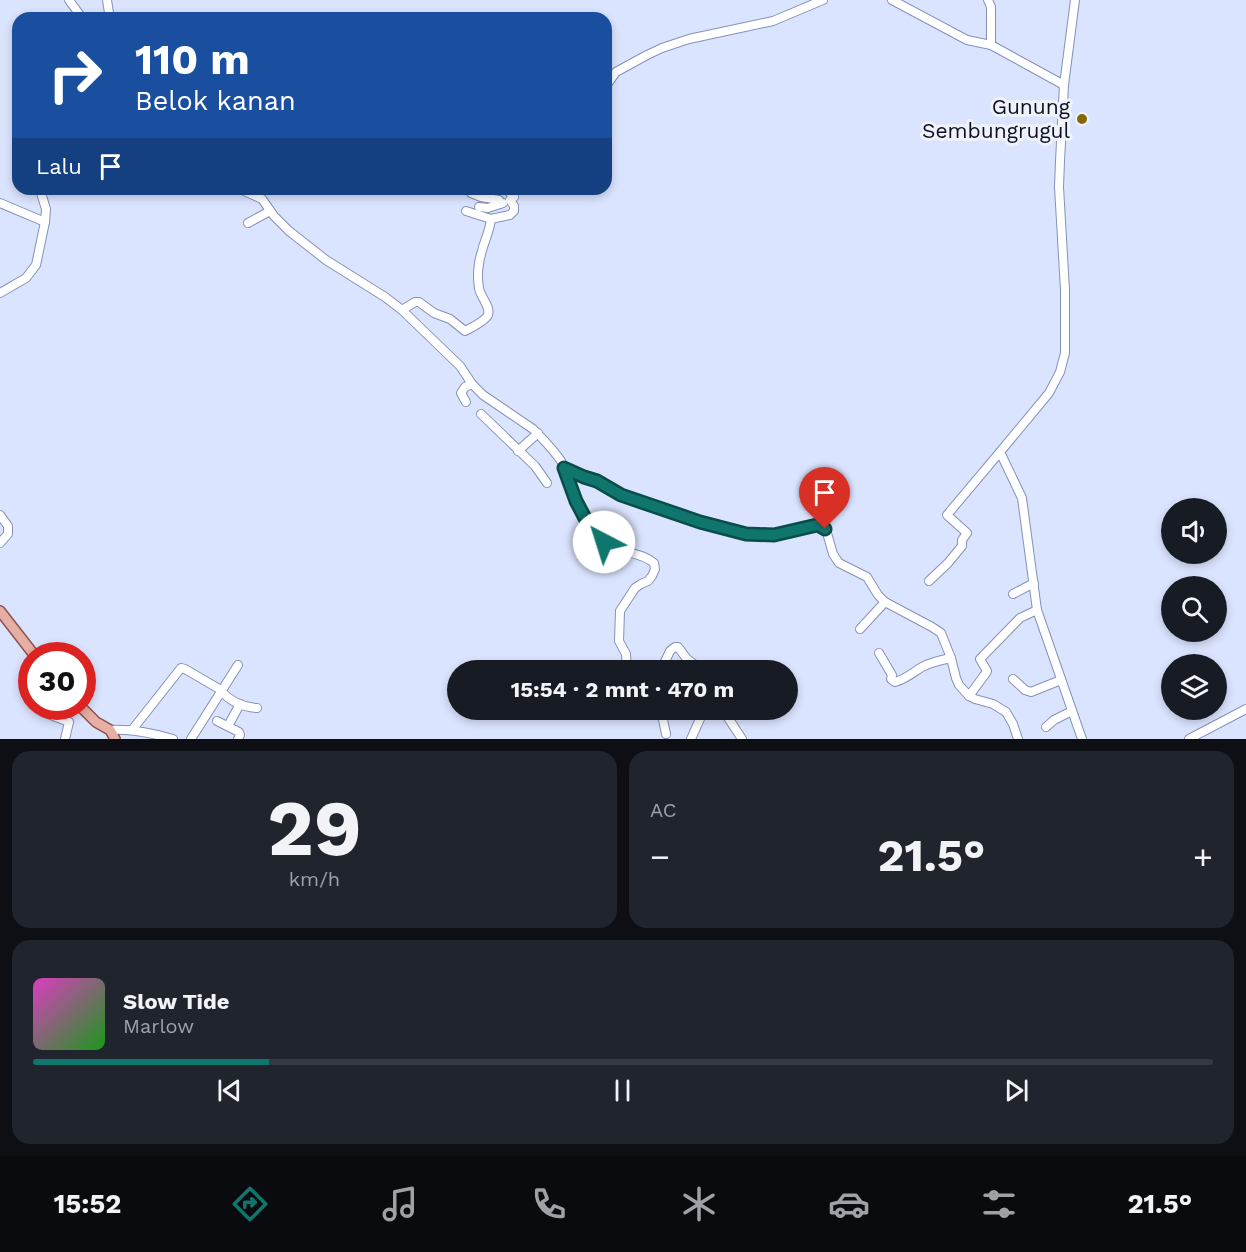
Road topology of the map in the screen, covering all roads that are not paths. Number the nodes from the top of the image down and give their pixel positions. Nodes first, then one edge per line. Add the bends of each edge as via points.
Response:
1 (823, 0) edge
2 (892, 0) edge
3 (988, 0) edge
4 (1075, 0) edge
5 (991, 45) junction
6 (612, 78) edge
7 (1064, 85) junction
8 (42, 195) edge
9 (253, 195) edge
10 (474, 195) edge
11 (512, 195) edge
12 (510, 200) junction
13 (0, 203) edge
14 (500, 204) junction
15 (479, 207) dead end
16 (270, 211) junction
17 (466, 211) dead end
18 (491, 219) junction
19 (45, 222) junction
20 (248, 223) dead end
21 (0, 292) edge
22 (402, 310) junction
23 (472, 384) junction
24 (466, 402) dead end
25 (481, 414) dead end
26 (538, 434) junction
27 (518, 451) junction
28 (1000, 452) junction
29 (564, 468) junction
30 (548, 483) dead end
31 (0, 515) edge
32 (0, 543) edge
33 (929, 581) dead end
34 (1034, 583) junction
35 (1013, 594) dead end
36 (885, 602) junction
37 (1037, 610) junction
38 (0, 611) edge
39 (860, 629) dead end
40 (24, 642) edge
41 (679, 648) junction
42 (879, 653) dead end
43 (951, 658) junction
44 (626, 660) edge
45 (666, 660) edge
46 (679, 660) edge
47 (688, 660) edge
48 (238, 665) dead end
49 (1013, 679) dead end
50 (1061, 680) junction
51 (221, 691) junction
52 (969, 696) junction
53 (240, 704) junction
54 (256, 708) dead end
55 (1246, 709) edge
56 (1072, 711) junction
57 (64, 720) edge
58 (94, 720) edge
59 (663, 720) edge
60 (700, 720) edge
61 (730, 720) edge
62 (217, 721) dead end
63 (228, 726) junction
64 (1047, 727) dead end
65 (132, 730) junction
66 (112, 734) edge
67 (666, 734) dead end
68 (65, 739) edge
69 (173, 739) edge
70 (191, 739) edge
71 (238, 739) edge
72 (691, 739) edge
73 (742, 739) edge
74 (1018, 739) edge
75 (1082, 739) edge
76 (1189, 739) edge

1 - 6 street via 773,21 662,48
2 - 5 street via 967,40
3 - 5 street
4 - 7 street
5 - 7 street
7 - 28 street via 1059,187 1065,353 1048,393
8 - 19 street
9 - 16 street via 262,199
10 - 14 street via 500,200
11 - 12 street
12 - 14 street
12 - 18 street via 513,212
13 - 19 street
14 - 15 street
16 - 20 street
16 - 22 street via 326,260
17 - 18 street
18 - 22 street via 479,261 479,291 488,308 486,318 465,332 418,302
19 - 21 street via 36,265 26,278
22 - 23 street via 460,366
23 - 24 street via 461,393
23 - 26 street
25 - 27 street
26 - 27 street
26 - 29 street
27 - 30 street
28 - 33 street via 947,515 967,533 948,564
28 - 34 street via 1022,498
29 - 36 street via 621,495 746,534 774,535 820,526 825,529 836,560 867,578
29 - 44 street via 586,520 604,542 623,552 641,555 656,565 651,578 635,588 620,611 620,641
31 - 32 street via 8,526 8,534
34 - 35 street
34 - 37 street
36 - 39 street
36 - 43 street via 941,633
37 - 50 street
37 - 52 street via 1020,618 980,659 987,671
38 - 40 main road
41 - 45 street via 671,650
41 - 46 street
41 - 47 street
42 - 43 street via 895,682 934,662
43 - 52 street via 959,685
48 - 51 street
49 - 50 street via 1031,692
50 - 56 street
51 - 53 street
51 - 65 street via 181,668
51 - 70 street
52 - 74 street via 1006,712
53 - 54 street
53 - 63 street
55 - 76 street
56 - 64 street
56 - 75 street
57 - 68 street via 69,722
58 - 66 main road
59 - 67 street
60 - 72 street
61 - 73 street
62 - 63 street
63 - 71 street via 239,732
65 - 66 street
65 - 69 street

